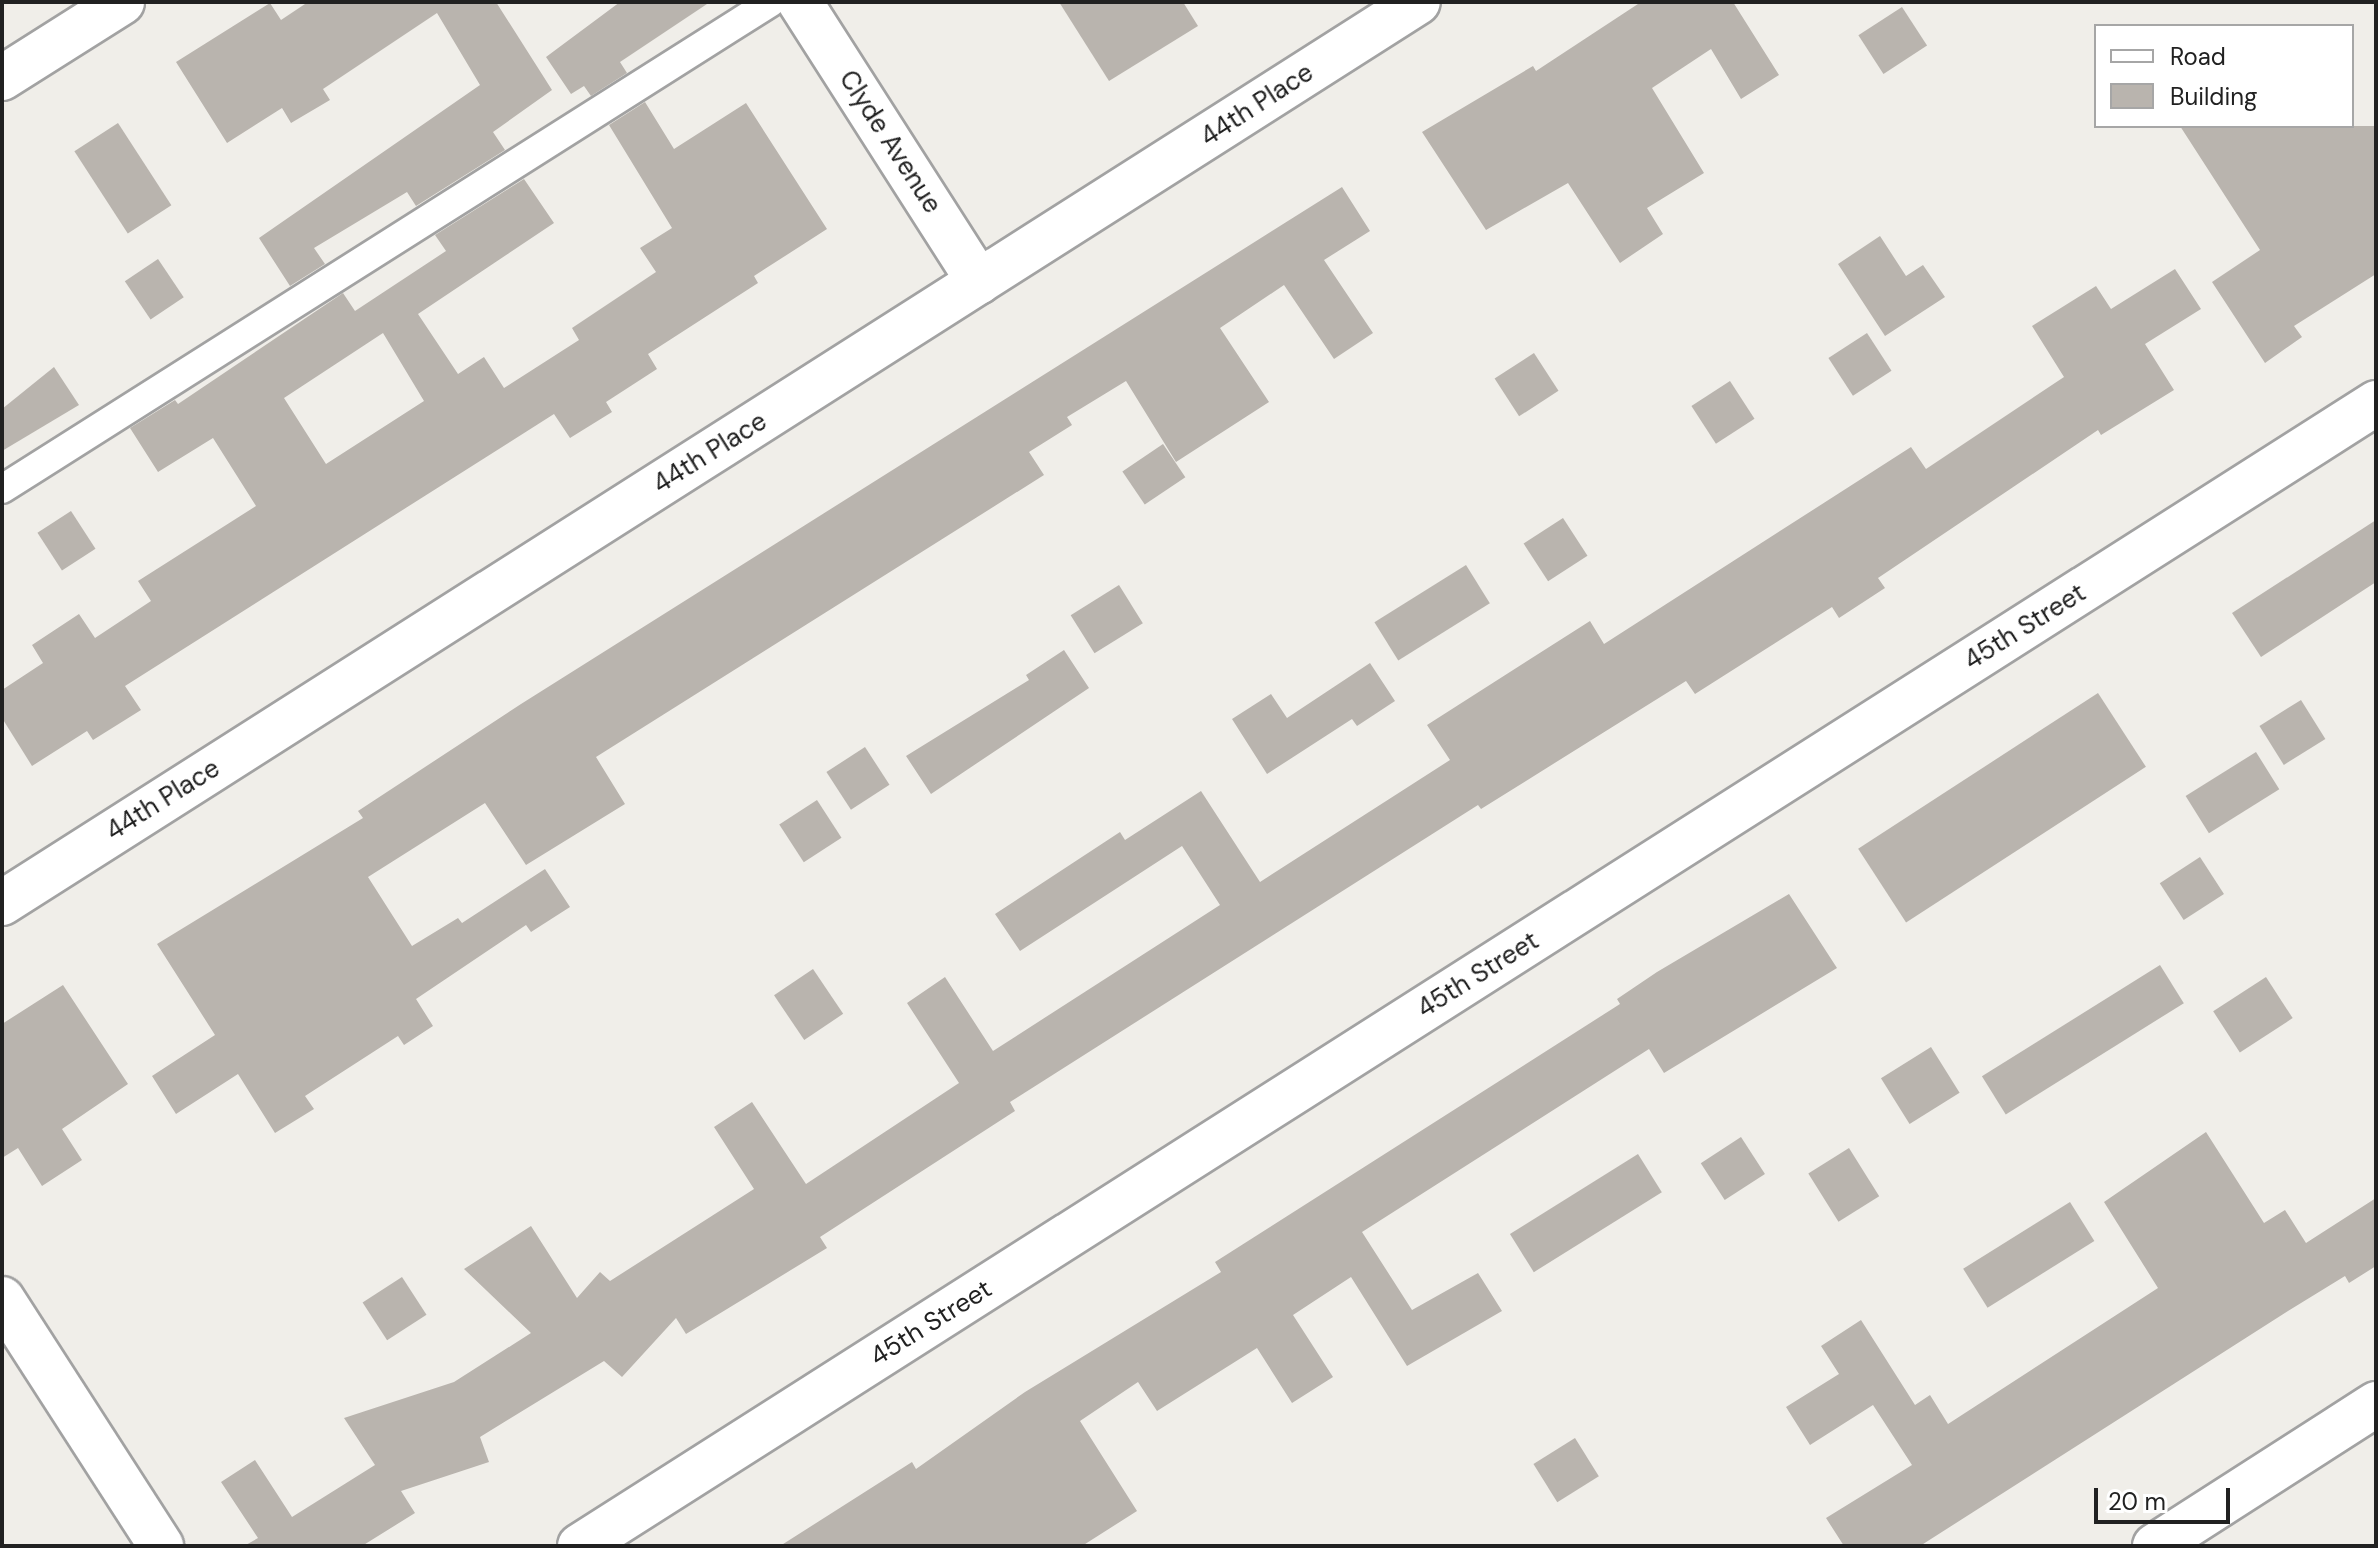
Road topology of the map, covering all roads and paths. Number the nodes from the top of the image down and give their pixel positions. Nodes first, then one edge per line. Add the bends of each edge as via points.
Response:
1 (122, 2) edge
2 (771, 2) edge
3 (800, 2) edge
4 (1418, 2) edge
5 (2, 78) edge
6 (979, 282) junction
7 (2376, 403) edge
8 (2, 489) edge
9 (2, 903) edge
10 (2, 1299) edge
11 (15, 1350) edge
12 (2376, 1404) edge
13 (2176, 1540) edge
14 (161, 1546) edge
15 (580, 1546) edge

1 - 5 street
2 - 8 lane
3 - 6 street, Clyde Avenue
4 - 6 street, 44th Place
6 - 9 street, 44th Place
7 - 15 street, 45th Street
10 - 11 street
11 - 14 street
12 - 13 street

